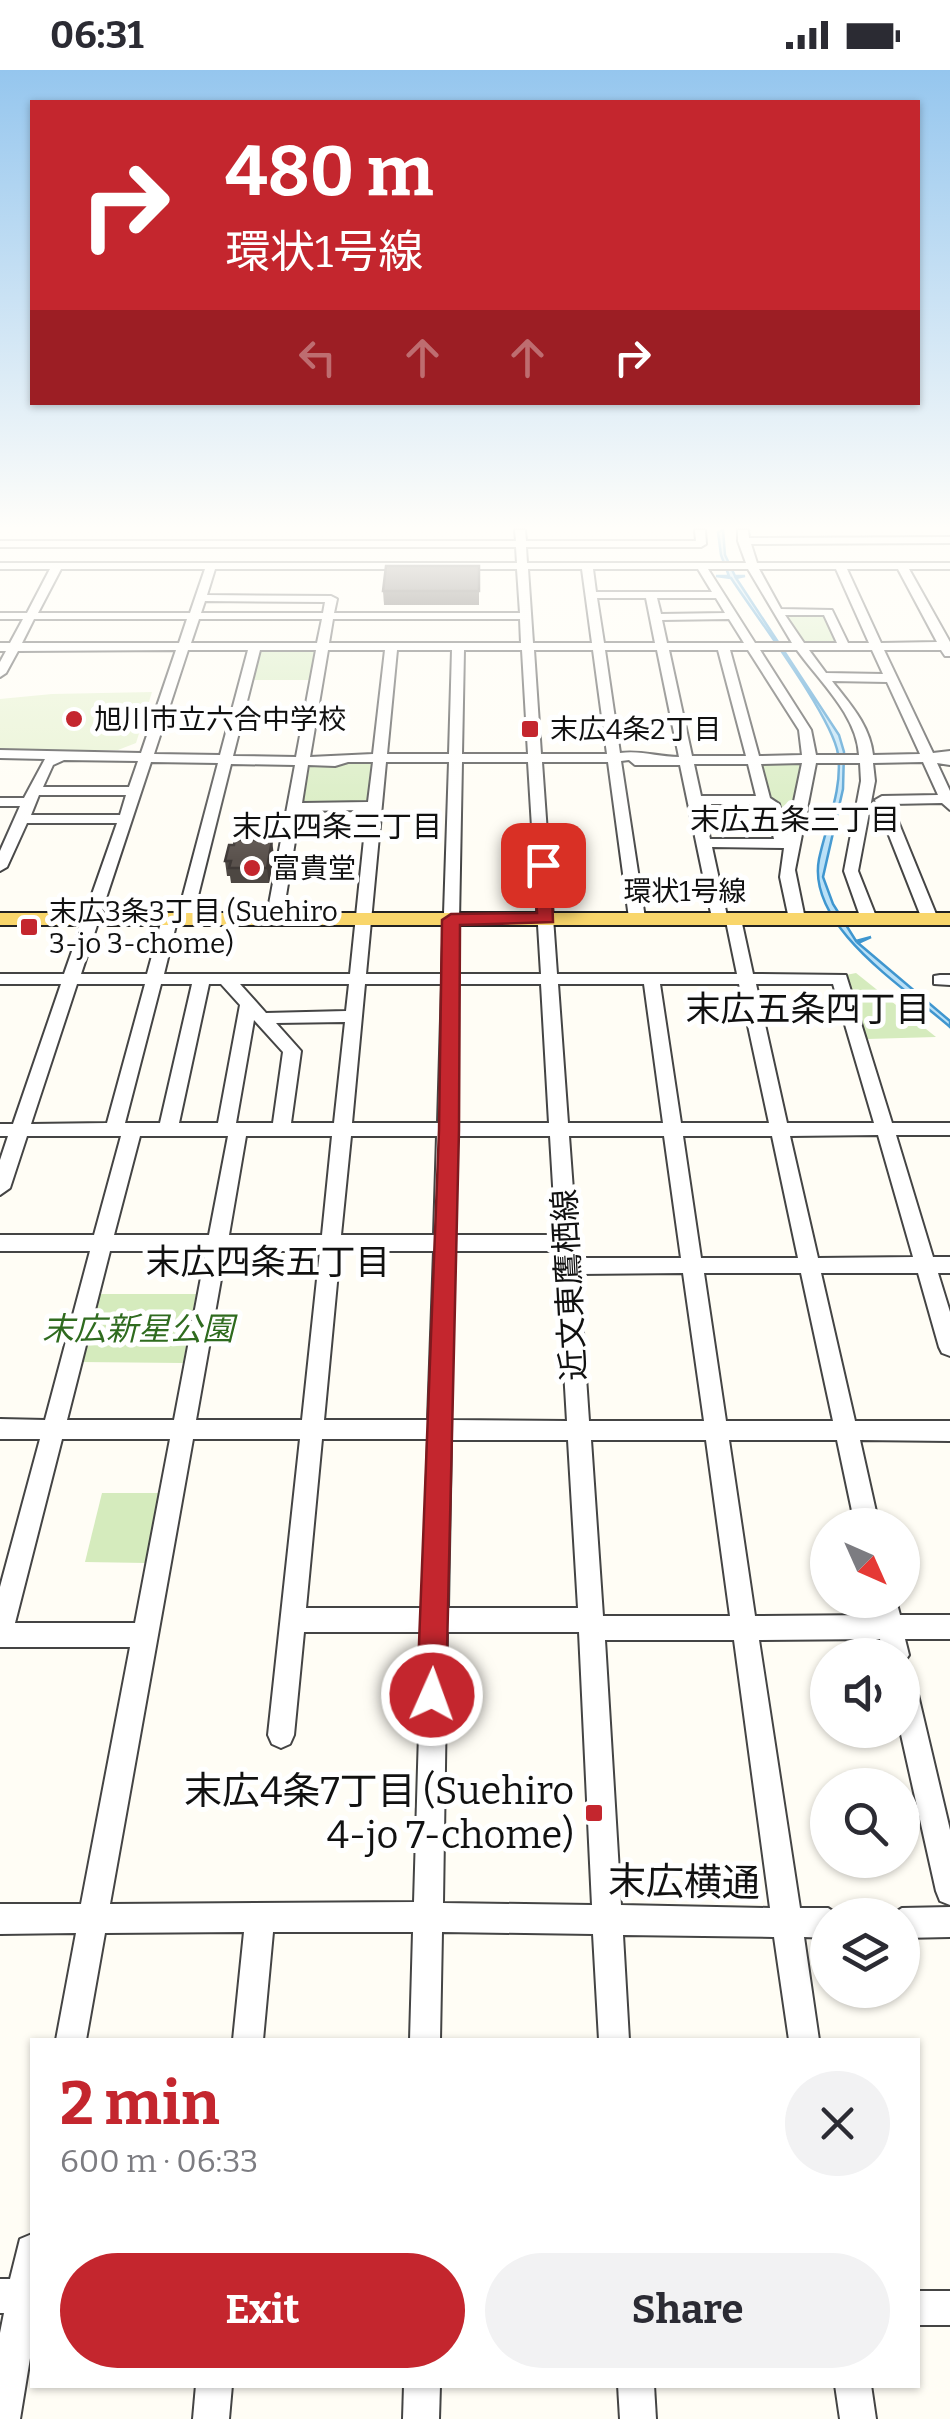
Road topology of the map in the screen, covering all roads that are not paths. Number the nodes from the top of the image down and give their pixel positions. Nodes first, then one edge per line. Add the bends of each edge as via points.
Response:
1 (186, 640) edge
2 (324, 640) edge
3 (529, 640) edge
4 (597, 640) edge
5 (661, 640) edge
6 (751, 640) edge
7 (794, 640) edge
8 (841, 640) edge
9 (873, 640) edge
10 (184, 646) junction
11 (254, 646) junction
12 (323, 646) junction
13 (391, 646) junction
14 (458, 646) junction
15 (529, 646) junction
16 (598, 646) junction
17 (663, 646) junction
18 (723, 646) junction
19 (756, 646) junction
20 (798, 646) junction
21 (844, 646) junction
22 (876, 646) junction
23 (7, 647) edge
24 (948, 649) edge
25 (0, 673) edge
26 (825, 678) junction
27 (891, 678) junction
28 (0, 754) edge
29 (58, 758) junction
30 (146, 758) junction
31 (303, 758) junction
32 (380, 758) junction
33 (455, 758) junction
34 (536, 758) junction
35 (614, 758) junction
36 (686, 758) junction
37 (754, 758) junction
38 (863, 758) junction
39 (928, 758) junction
40 (950, 758) edge
41 (226, 759) junction
42 (815, 759) junction
43 (136, 791) junction
44 (32, 796) junction
45 (695, 800) junction
46 (764, 800) junction
47 (874, 800) junction
48 (0, 802) edge
49 (948, 802) edge
50 (375, 806) junction
51 (295, 807) junction
52 (125, 819) junction
53 (12, 829) edge
54 (704, 843) junction
55 (787, 844) junction
56 (0, 867) edge
57 (546, 918) junction
58 (637, 918) junction
59 (726, 918) junction
60 (806, 918) junction
61 (0, 919) edge
62 (92, 919) junction
63 (863, 919) junction
64 (940, 919) edge
65 (177, 920) junction
66 (274, 920) junction
67 (366, 920) junction
68 (451, 920) junction
69 (71, 978) junction
70 (154, 978) junction
71 (202, 978) junction
72 (224, 978) junction
73 (450, 978) junction
74 (550, 978) junction
75 (652, 978) junction
76 (4, 979) edge
77 (357, 979) junction
78 (746, 979) junction
79 (0, 997) edge
80 (249, 1003) junction
81 (354, 1016) junction
82 (263, 1018) junction
83 (780, 1129) junction
84 (10, 1130) edge
85 (123, 1130) junction
86 (168, 1130) junction
87 (232, 1130) junction
88 (281, 1130) junction
89 (344, 1130) junction
90 (449, 1130) junction
91 (560, 1130) junction
92 (673, 1130) junction
93 (884, 1130) junction
94 (950, 1130) edge
95 (0, 1188) edge
96 (0, 1243) edge
97 (104, 1243) junction
98 (216, 1243) junction
99 (444, 1243) junction
100 (566, 1243) junction
101 (332, 1244) junction
102 (925, 1265) junction
103 (950, 1265) edge
104 (567, 1266) junction
105 (692, 1266) junction
106 (810, 1266) junction
107 (950, 1347) edge
108 (0, 1429) edge
109 (54, 1430) junction
110 (182, 1430) junction
111 (312, 1430) junction
112 (440, 1430) junction
113 (577, 1430) junction
114 (715, 1431) junction
115 (846, 1431) junction
116 (950, 1431) edge
117 (863, 1508) edge
118 (888, 1618) edge
119 (291, 1620) junction
120 (434, 1620) junction
121 (591, 1624) junction
122 (890, 1626) junction
123 (950, 1627) edge
124 (744, 1628) junction
125 (0, 1634) edge
126 (143, 1635) junction
127 (892, 1638) edge
128 (281, 1735) dead end
129 (917, 1748) edge
130 (950, 1891) edge
131 (93, 1918) junction
132 (425, 1918) junction
133 (0, 1919) edge
134 (260, 1920) junction
135 (606, 1921) junction
136 (920, 1922) edge
137 (950, 1922) edge
138 (810, 1923) edge
139 (788, 1924) junction
140 (71, 2038) edge
141 (248, 2038) edge
142 (424, 2038) edge
143 (614, 2038) edge
144 (804, 2038) edge
145 (30, 2258) edge
146 (19, 2296) edge
147 (920, 2308) edge
148 (950, 2308) edge
149 (214, 2388) edge
150 (422, 2388) edge
151 (636, 2388) edge
152 (853, 2388) edge
153 (2, 2419) edge
154 (211, 2419) edge
155 (421, 2419) edge
156 (638, 2419) edge
157 (858, 2419) edge

1 - 10 street
2 - 12 street
3 - 15 street, 近文東鷹栖線
4 - 16 street
5 - 17 street
6 - 19 street
7 - 20 street
8 - 21 street
9 - 22 street
10 - 11 street
10 - 23 street
10 - 30 street
11 - 12 street
11 - 41 street
12 - 13 street
12 - 31 street
13 - 14 street
13 - 32 street
14 - 15 street
14 - 33 street
15 - 16 street
15 - 34 street, 近文東鷹栖線
16 - 17 street
16 - 35 street
17 - 18 street
17 - 36 street
18 - 19 street
18 - 37 street
19 - 20 street
19 - 42 street via 806,730
20 - 21 street
20 - 26 street
21 - 22 street
22 - 24 street
22 - 27 street
23 - 25 street
26 - 27 street
26 - 38 street via 856,722
27 - 39 street
28 - 29 street
29 - 30 street
29 - 44 street via 46,763
30 - 41 street
30 - 43 street
31 - 32 street
31 - 41 street
31 - 51 street
32 - 33 street
32 - 50 street
33 - 34 street
33 - 68 street
34 - 35 street
34 - 57 street, 近文東鷹栖線
35 - 36 street
35 - 58 street
36 - 37 street
36 - 45 street
37 - 42 street
37 - 46 street
38 - 39 street
38 - 42 street
38 - 47 street
39 - 40 street
39 - 49 street
41 - 65 street
42 - 55 street
43 - 44 street
43 - 52 street
44 - 48 street
44 - 53 street
45 - 46 street
45 - 54 street
46 - 55 street via 772,804
47 - 49 street
47 - 63 street via 851,871
47 - 64 street
50 - 51 street
50 - 67 street
51 - 66 street
52 - 53 street
52 - 62 street
53 - 56 street
54 - 55 street
54 - 59 street
55 - 60 street via 786,868
57 - 58 main road, 環状1号線
57 - 68 main road, 環状1号線
57 - 74 street, 近文東鷹栖線
58 - 59 main road, 環状1号線
59 - 60 main road, 環状1号線
59 - 78 street
60 - 63 main road, 環状1号線
61 - 62 main road, 環状1号線
62 - 65 main road, 環状1号線
62 - 69 street
63 - 64 main road, 環状1号線
65 - 66 main road, 環状1号線
65 - 70 street
66 - 67 main road, 環状1号線
67 - 68 main road, 環状1号線
67 - 77 street
68 - 73 street
69 - 70 street
69 - 76 street
69 - 84 street
70 - 71 street
70 - 85 street
71 - 72 street
71 - 86 street
72 - 77 street
72 - 80 street
73 - 74 street
73 - 77 street
73 - 90 street
74 - 75 street
74 - 91 street, 近文東鷹栖線
75 - 78 street
75 - 92 street
76 - 79 street
77 - 81 street
78 - 83 street
78 - 93 street via 840,979
80 - 82 street
80 - 87 street
81 - 82 street
81 - 89 street
82 - 88 street via 292,1051
83 - 92 street
83 - 93 street
83 - 106 street
84 - 85 street
84 - 95 street
85 - 86 street
85 - 97 street
86 - 87 street
87 - 88 street
87 - 98 street
88 - 89 street
89 - 90 street
89 - 101 street
90 - 91 street
90 - 99 street
91 - 92 street
91 - 100 street, 近文東鷹栖線
92 - 105 street
93 - 94 street
93 - 102 street
96 - 97 street
97 - 98 street
97 - 109 street
98 - 101 street
98 - 110 street
99 - 100 street
99 - 101 street
99 - 112 street
100 - 104 street, 近文東鷹栖線
101 - 111 street
102 - 103 street
102 - 106 street
102 - 107 street
104 - 105 street
104 - 113 street, 近文東鷹栖線
105 - 106 street
105 - 114 street
106 - 115 street
108 - 109 street
109 - 110 street
109 - 125 street
110 - 111 street
110 - 126 street
111 - 112 street
111 - 119 street
112 - 113 street
112 - 120 street
113 - 114 street
113 - 121 street, 近文東鷹栖線
114 - 115 street
114 - 124 street
115 - 116 street
115 - 117 street
118 - 122 street
119 - 120 street
119 - 128 street
120 - 121 street
120 - 132 street
121 - 124 street
121 - 135 street, 近文東鷹栖線
122 - 123 street
122 - 124 street
122 - 127 street
124 - 139 street
125 - 126 street
126 - 131 street
129 - 130 street
131 - 133 street, 末広横通
131 - 134 street, 末広横通
131 - 140 street
132 - 134 street, 末広横通
132 - 135 street, 末広横通
132 - 142 street
134 - 141 street
135 - 139 street, 末広横通
135 - 143 street, 近文東鷹栖線
136 - 137 street
138 - 139 street, 末広横通
139 - 144 street
145 - 146 street
146 - 153 street
147 - 148 street
149 - 154 street
150 - 155 street
151 - 156 street
152 - 157 street

